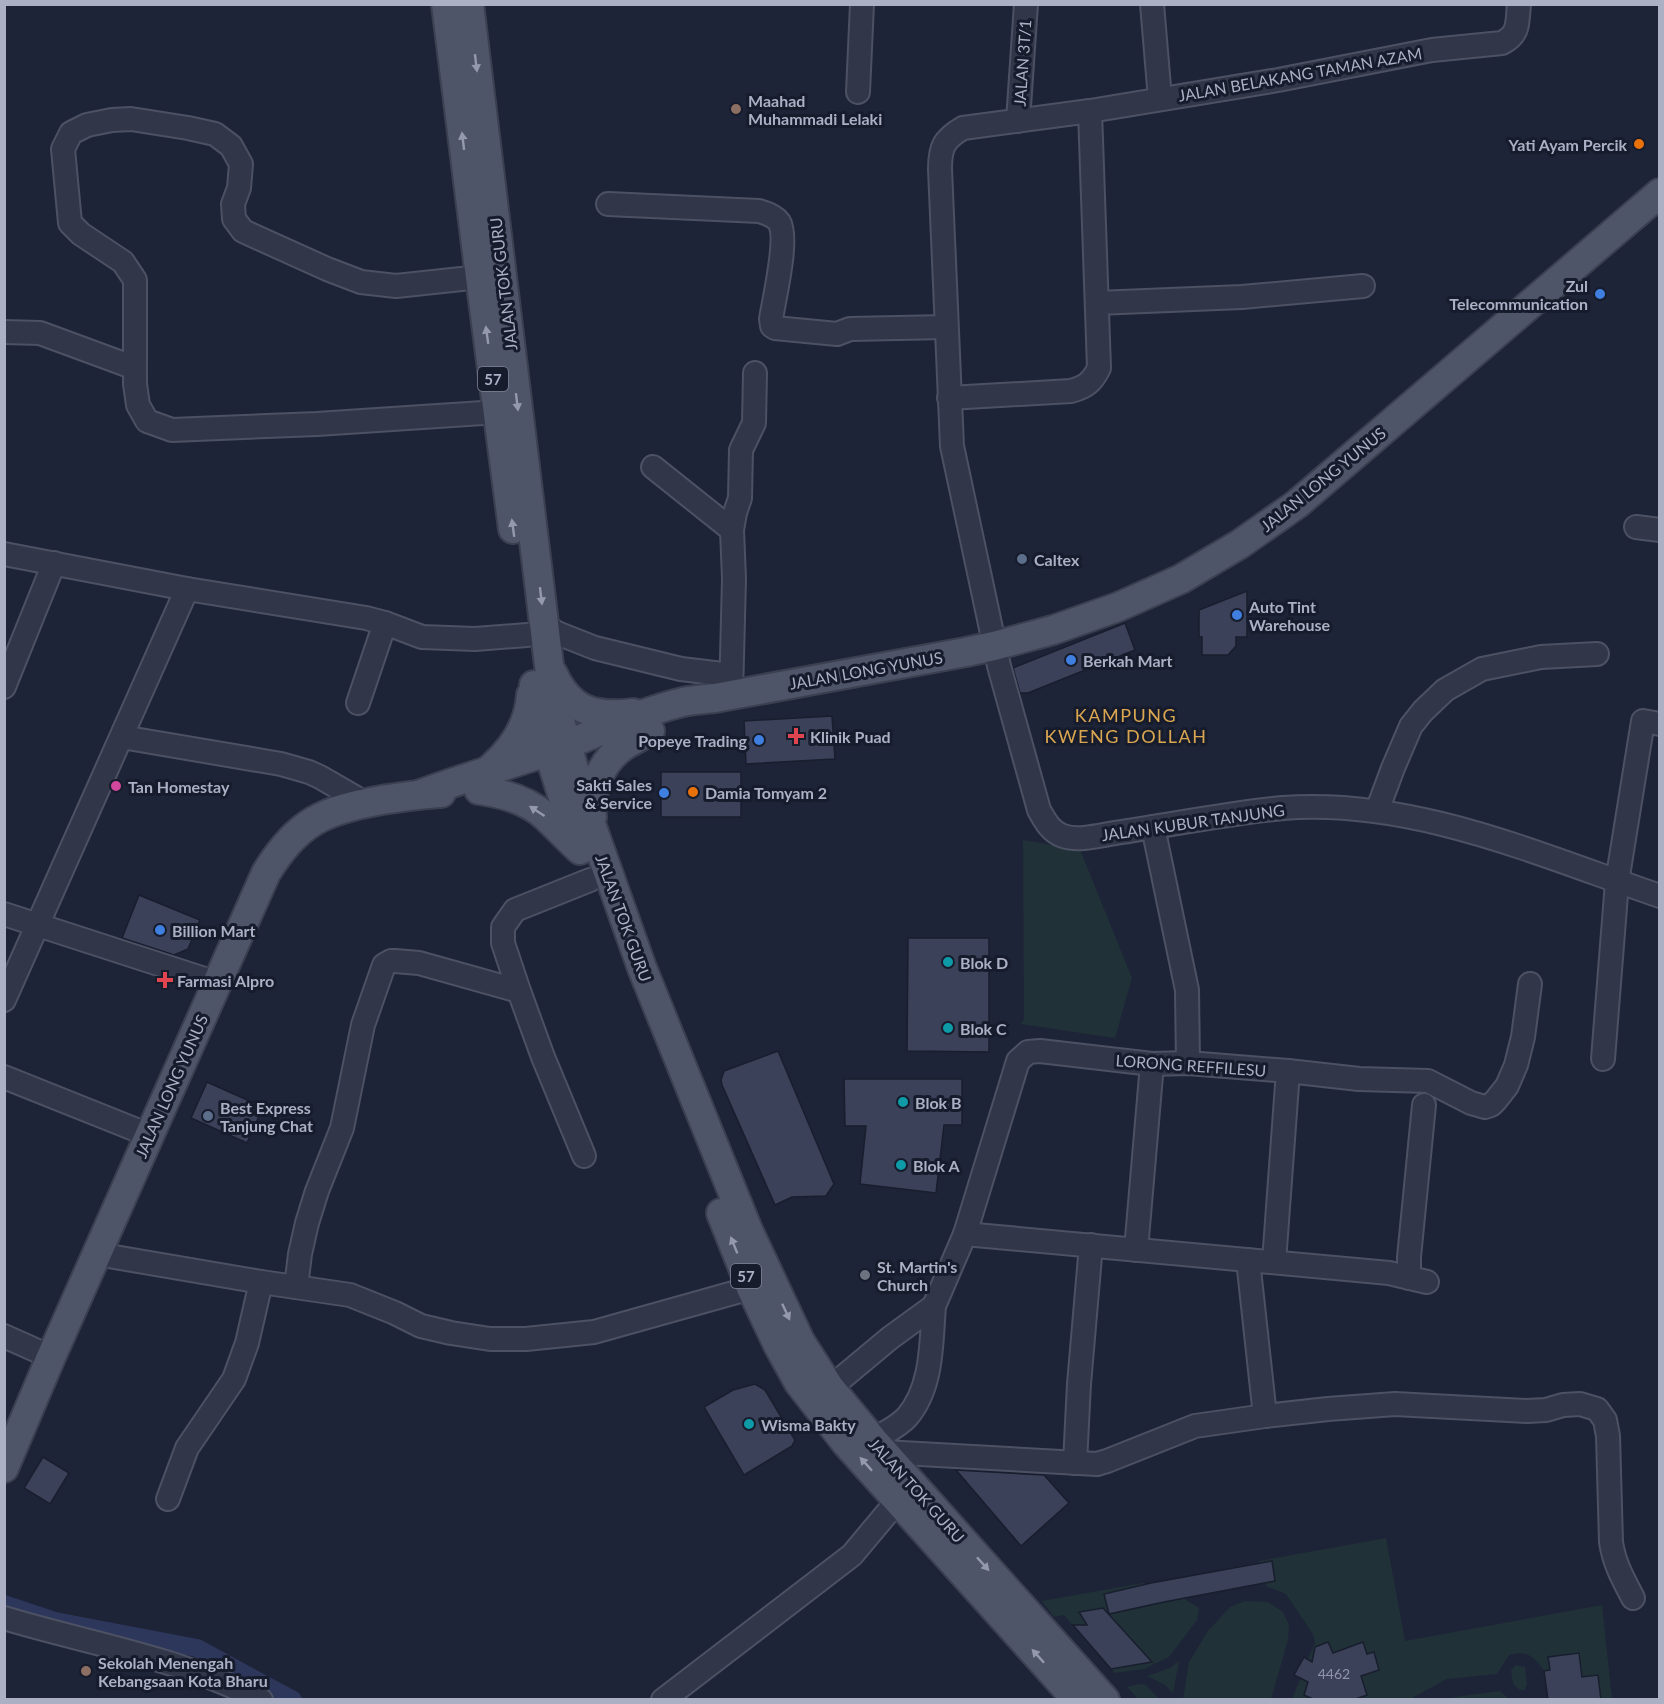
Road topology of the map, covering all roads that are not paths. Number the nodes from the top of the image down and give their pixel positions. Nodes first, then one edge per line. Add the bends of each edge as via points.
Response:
1 (446, 4) edge
2 (469, 4) edge
3 (862, 4) edge
4 (1026, 4) edge
5 (1152, 4) edge
6 (1519, 4) edge
7 (858, 92) dead end
8 (1160, 99) junction
9 (1090, 111) junction
10 (1018, 121) junction
11 (1659, 193) edge
12 (608, 204) dead end
13 (480, 277) junction
14 (1364, 286) dead end
15 (1096, 303) junction
16 (946, 327) junction
17 (4, 332) edge
18 (135, 368) junction
19 (755, 373) dead end
20 (949, 398) junction
21 (498, 412) junction
22 (653, 467) dead end
23 (1636, 527) dead end
24 (732, 530) junction
25 (1659, 530) edge
26 (4, 554) edge
27 (54, 563) junction
28 (188, 589) junction
29 (385, 623) junction
30 (536, 631) junction
31 (994, 646) junction
32 (1597, 654) dead end
33 (541, 667) junction
34 (4, 687) edge
35 (726, 689) junction
36 (358, 703) dead end
37 (653, 721) junction
38 (1659, 724) edge
39 (122, 737) junction
40 (561, 757) junction
41 (483, 781) junction
42 (365, 803) junction
43 (1377, 812) junction
44 (1153, 827) junction
45 (588, 846) junction
46 (590, 880) junction
47 (1617, 882) junction
48 (1659, 896) edge
49 (4, 914) edge
50 (38, 925) junction
51 (218, 983) junction
52 (1530, 984) dead end
53 (519, 991) junction
54 (4, 1000) edge
55 (1603, 1059) dead end
56 (1188, 1063) junction
57 (1152, 1064) junction
58 (1288, 1071) junction
59 (4, 1077) edge
60 (1424, 1105) dead end
61 (149, 1135) junction
62 (584, 1156) dead end
63 (965, 1234) junction
64 (1091, 1245) junction
65 (1136, 1250) junction
66 (97, 1254) junction
67 (1248, 1260) junction
68 (1274, 1262) junction
69 (261, 1282) junction
70 (296, 1287) junction
71 (751, 1288) junction
72 (934, 1306) junction
73 (4, 1336) edge
74 (51, 1357) junction
75 (830, 1388) junction
76 (1265, 1416) junction
77 (878, 1446) junction
78 (1075, 1463) junction
79 (4, 1468) edge
80 (168, 1499) dead end
81 (898, 1500) junction
82 (1633, 1598) dead end
83 (4, 1618) edge
84 (261, 1700) edge
85 (663, 1700) edge
86 (1077, 1700) edge
87 (1105, 1700) edge

13 -> 1 main road, JALAN TOK GURU / 57
2 -> 30 main road, JALAN TOK GURU / 57
3 - 7 street
4 - 10 street, JALAN 3T/1
5 - 8 street
6 - 8 street, JALAN BELAKANG TAMAN AZAM via 1515,33 1494,45 1432,50
8 - 9 street, JALAN BELAKANG TAMAN AZAM
9 - 10 street, JALAN BELAKANG TAMAN AZAM
9 - 15 street
10 - 16 street, JALAN BELAKANG TAMAN AZAM via 963,128 944,144 940,169
11 - 31 main road, JALAN LONG YUNUS via 1297,504 1240,544 1180,579 1128,603
12 - 16 street via 770,214 783,232 771,319 775,328 837,334 850,329
13 - 18 street via 396,286 361,282 327,270 243,231 234,219 233,204 241,164 231,146 215,134 131,119 87,125 71,133 63,149 70,223 123,262 135,280
21 -> 13 main road, JALAN TOK GURU / 57
14 - 15 street via 1242,297
15 - 20 street via 1099,368 1084,387
16 - 20 street, JALAN KUBUR TANJUNG
17 - 18 street via 40,333
18 - 21 street via 138,405 147,421 172,430
19 - 24 street via 754,423 741,450 740,498
20 - 31 street, JALAN KUBUR TANJUNG via 952,446
30 -> 21 main road, JALAN TOK GURU / 57
22 - 24 street
23 - 25 street
24 - 35 street via 734,579
26 - 27 street
27 - 28 street
27 - 34 street
28 - 29 street
28 - 39 street
29 - 30 street via 422,637 475,639
29 - 36 street
30 - 33 main road, JALAN TOK GURU / 57
30 - 35 street via 557,633 595,648 681,669
31 - 35 main road, JALAN LONG YUNUS
31 - 44 street, JALAN KUBUR TANJUNG via 1039,810 1048,826 1063,836 1082,837
32 - 43 street via 1541,657 1482,669 1445,690 1411,726
33 - 37 main road via 574,704 588,711
33 - 40 main road, JALAN TOK GURU / 57 via 540,724
33 - 41 main road via 517,741
35 - 37 main road, JALAN LONG YUNUS via 685,702
37 - 40 main road, JALAN LONG YUNUS
37 - 45 main road via 611,757 599,776 592,794
38 - 47 street via 1643,722
39 - 42 street via 281,764 320,777
39 - 50 street
40 - 41 main road, JALAN LONG YUNUS
40 - 45 main road, JALAN TOK GURU / 57
41 - 42 main road, JALAN LONG YUNUS via 466,793 421,794
45 -> 41 main road via 557,830 544,815
42 - 51 main road, JALAN LONG YUNUS via 316,819 280,851 266,873
43 - 44 street, JALAN KUBUR TANJUNG via 1316,806 1245,812
43 - 47 street, JALAN KUBUR TANJUNG via 1412,816 1506,843
44 - 56 street via 1187,990
45 - 46 main road, JALAN TOK GURU / 57
45 -> 75 main road, JALAN TOK GURU / 57 via 748,1230 800,1341
46 - 53 street via 515,910 503,927 503,943
71 -> 46 main road, JALAN TOK GURU / 57
47 - 48 street, JALAN KUBUR TANJUNG
47 - 55 street
49 - 50 street
50 - 51 street
50 - 54 street
51 - 61 main road, JALAN LONG YUNUS
52 - 58 street, LORONG REFFILESU via 1516,1065 1491,1105 1478,1106 1428,1081
53 - 62 street
53 - 70 street via 419,963 395,961 384,965 363,1025 342,1128 307,1223
56 - 57 street, LORONG REFFILESU
56 - 58 street, LORONG REFFILESU
57 - 63 street, LORONG REFFILESU via 1040,1051 1022,1056
57 - 65 street
58 - 68 street
59 - 61 street
60 - 68 street via 1409,1257 1418,1280 1389,1273
61 - 66 main road, JALAN LONG YUNUS
63 - 64 street
63 - 72 street, LORONG REFFILESU
64 - 65 street
64 - 78 street
65 - 67 street
66 - 69 street
66 - 74 main road, JALAN LONG YUNUS
67 - 68 street
67 - 76 street
69 - 70 street
69 - 80 street via 234,1379 187,1448
70 - 71 street via 350,1295 421,1326 490,1339 594,1332
81 -> 71 main road, JALAN TOK GURU / 57 via 799,1383
72 - 75 street
72 - 77 street, LORONG REFFILESU via 926,1379 920,1398
73 - 74 street
74 - 79 main road, JALAN LONG YUNUS
75 - 77 main road, JALAN TOK GURU / 57
76 - 78 street via 1196,1426 1107,1461
76 - 82 street via 1395,1404 1527,1412 1580,1404 1597,1409 1605,1420 1608,1436 1613,1556
77 - 78 street
77 -> 87 main road, JALAN TOK GURU / 57
81 - 85 street via 852,1555
86 -> 81 main road, JALAN TOK GURU / 57
83 - 84 street via 141,1654 237,1687

